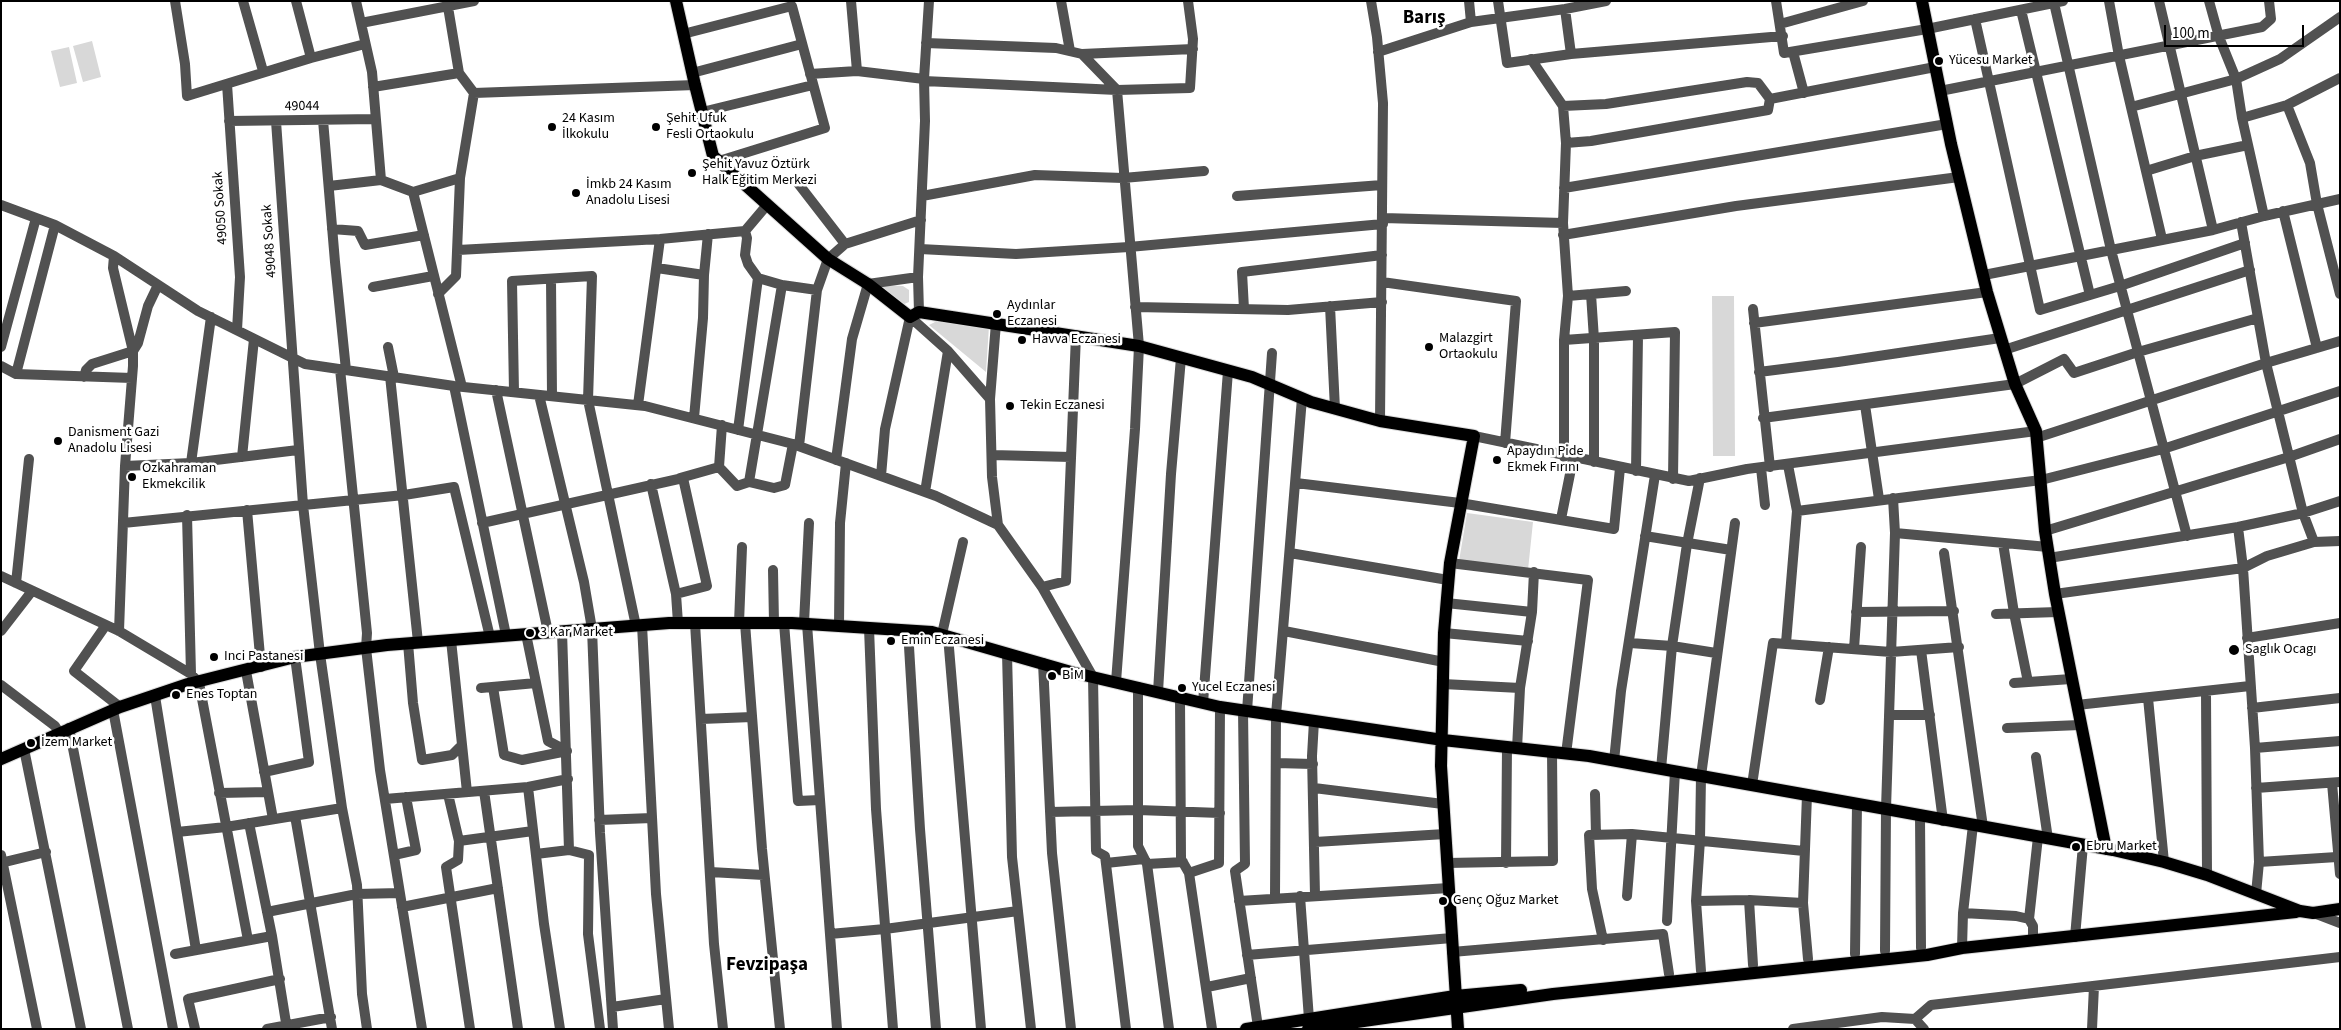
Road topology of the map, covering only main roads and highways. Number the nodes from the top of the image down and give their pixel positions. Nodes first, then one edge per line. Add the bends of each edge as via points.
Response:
1 (676, 1) edge
2 (1924, 2) edge
3 (1443, 740) junction
4 (1, 759) edge
5 (2106, 849) junction
6 (2340, 907) edge
7 (2300, 911) junction
8 (1962, 948) junction
9 (1456, 1002) junction
10 (1308, 1024) edge
11 (1252, 1028) edge
12 (1458, 1029) edge

1 - 3 main road via 713,156 828,258 914,314 996,323 1139,346 1228,371 1380,422 1474,436 1448,580
2 - 5 main road via 1947,124 1987,292 2015,384 2036,434 2045,531 2058,612
3 - 4 main road via 1220,707 1093,677 945,635 805,624 678,623 366,648 195,678 188,684 116,709
3 - 5 main road via 1552,752 1675,771
3 - 9 main road via 1441,766
5 - 7 main road via 2207,875
6 - 7 main road
6 - 7 main road via 2313,913
7 - 8 main road
8 - 9 main road via 1927,955
8 - 9 main road via 1885,950
9 - 10 main road
9 - 12 main road
10 - 11 main road

